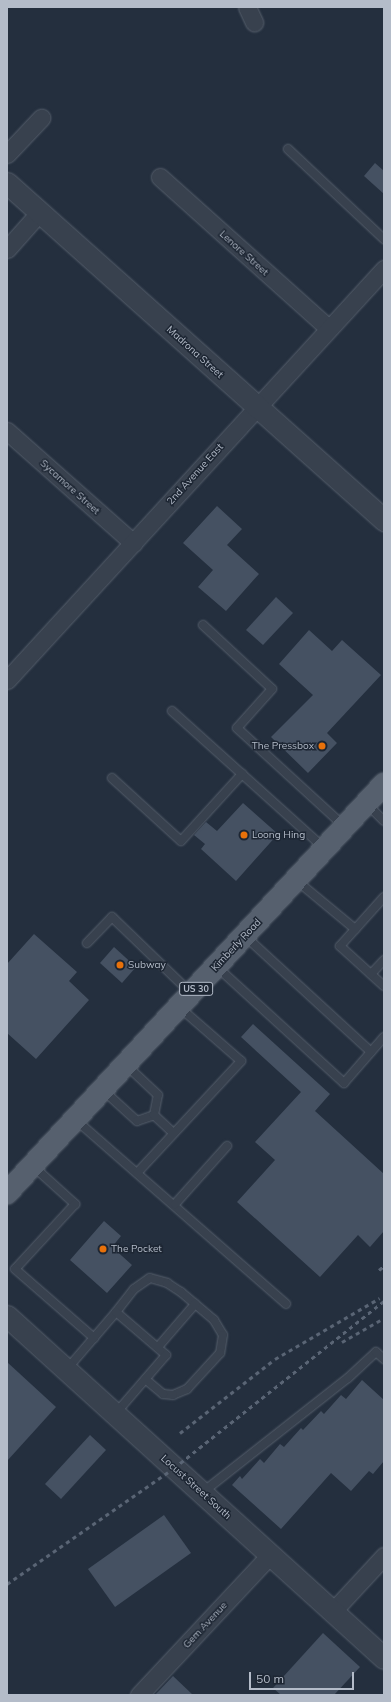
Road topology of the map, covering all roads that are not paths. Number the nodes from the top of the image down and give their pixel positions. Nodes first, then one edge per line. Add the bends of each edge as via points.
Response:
1 (41, 118) dead end
2 (288, 149) dead end
3 (7, 154) edge
4 (160, 177) dead end
5 (7, 183) edge
6 (40, 213) junction
7 (384, 240) edge
8 (7, 249) edge
9 (384, 269) edge
10 (328, 328) junction
11 (255, 407) junction
12 (7, 431) edge
13 (384, 520) edge
14 (133, 543) junction
15 (203, 626) dead end
16 (7, 680) edge
17 (172, 712) dead end
18 (242, 774) junction
19 (112, 778) dead end
20 (384, 784) edge
21 (366, 803) junction
22 (384, 821) edge
23 (345, 827) junction
24 (324, 848) junction
25 (296, 880) junction
26 (384, 897) edge
27 (355, 929) junction
28 (244, 936) junction
29 (87, 943) dead end
30 (384, 960) edge
31 (216, 966) junction
32 (371, 974) junction
33 (384, 986) edge
34 (185, 1000) junction
35 (384, 1037) edge
36 (371, 1052) junction
37 (126, 1065) junction
38 (103, 1090) junction
39 (154, 1115) junction
40 (75, 1120) junction
41 (173, 1133) junction
42 (227, 1146) dead end
43 (33, 1166) junction
44 (137, 1173) junction
45 (7, 1194) edge
46 (175, 1204) junction
47 (195, 1304) junction
48 (286, 1304) dead end
49 (116, 1312) junction
50 (7, 1316) edge
51 (94, 1338) junction
52 (158, 1348) junction
53 (384, 1360) edge
54 (66, 1370) junction
55 (145, 1379) junction
56 (115, 1414) junction
57 (203, 1493) junction
58 (271, 1554) junction
59 (384, 1556) edge
60 (333, 1611) junction
61 (384, 1658) edge
62 (139, 1695) edge

1 - 3 street
2 - 7 lane
4 - 10 street, Lenore Street
5 - 6 street, Madrona Street
6 - 8 street
6 - 11 street, Madrona Street
9 - 10 street, 2nd Avenue East
10 - 11 street, 2nd Avenue East
11 - 13 street, Madrona Street
11 - 14 street, 2nd Avenue East
12 - 14 street, Sycamore Street
14 - 16 street, 2nd Avenue East
15 - 23 lane via 272,689 237,728
17 - 18 lane
18 - 19 lane via 181,841
18 - 24 lane
20 - 21 main road, Kimberly Road / US 30
21 - 22 lane
21 - 23 main road, Kimberly Road / US 30
23 - 24 main road, Kimberly Road / US 30
24 - 25 main road, Kimberly Road / US 30
25 - 27 lane
25 - 28 main road, Kimberly Road / US 30
26 - 27 lane
27 - 32 lane via 340,946
28 - 31 main road, Kimberly Road / US 30
28 - 36 lane
29 - 34 lane via 112,917
30 - 32 lane
31 - 34 main road, Kimberly Road / US 30
31 - 36 lane via 344,1083
32 - 33 lane
34 - 37 main road, Kimberly Road / US 30
34 - 41 lane via 241,1062
35 - 36 lane
37 - 38 main road, Kimberly Road / US 30
37 - 39 lane via 158,1094
38 - 39 lane via 137,1121
38 - 40 main road, Kimberly Road / US 30
39 - 41 lane
40 - 43 main road, Kimberly Road / US 30
40 - 44 lane
41 - 44 lane
42 - 46 lane
43 - 45 main road, Kimberly Road / US 30
43 - 51 lane via 75,1204 16,1269
44 - 46 lane
46 - 48 lane
47 - 49 lane via 167,1283 150,1278 134,1289
47 - 52 lane
47 - 55 lane via 214,1320 223,1335 220,1353 187,1389 173,1394 163,1394
49 - 51 lane
49 - 52 lane
50 - 54 street, Locust Street South
51 - 54 lane
52 - 55 lane via 166,1355
53 - 57 lane via 376,1352 348,1378
54 - 56 street, Locust Street South
55 - 56 lane
56 - 57 street, Locust Street South
57 - 58 street, Locust Street South
58 - 60 street, Locust Street South
58 - 62 street, Gem Avenue
59 - 60 street
60 - 61 street, Locust Street South

